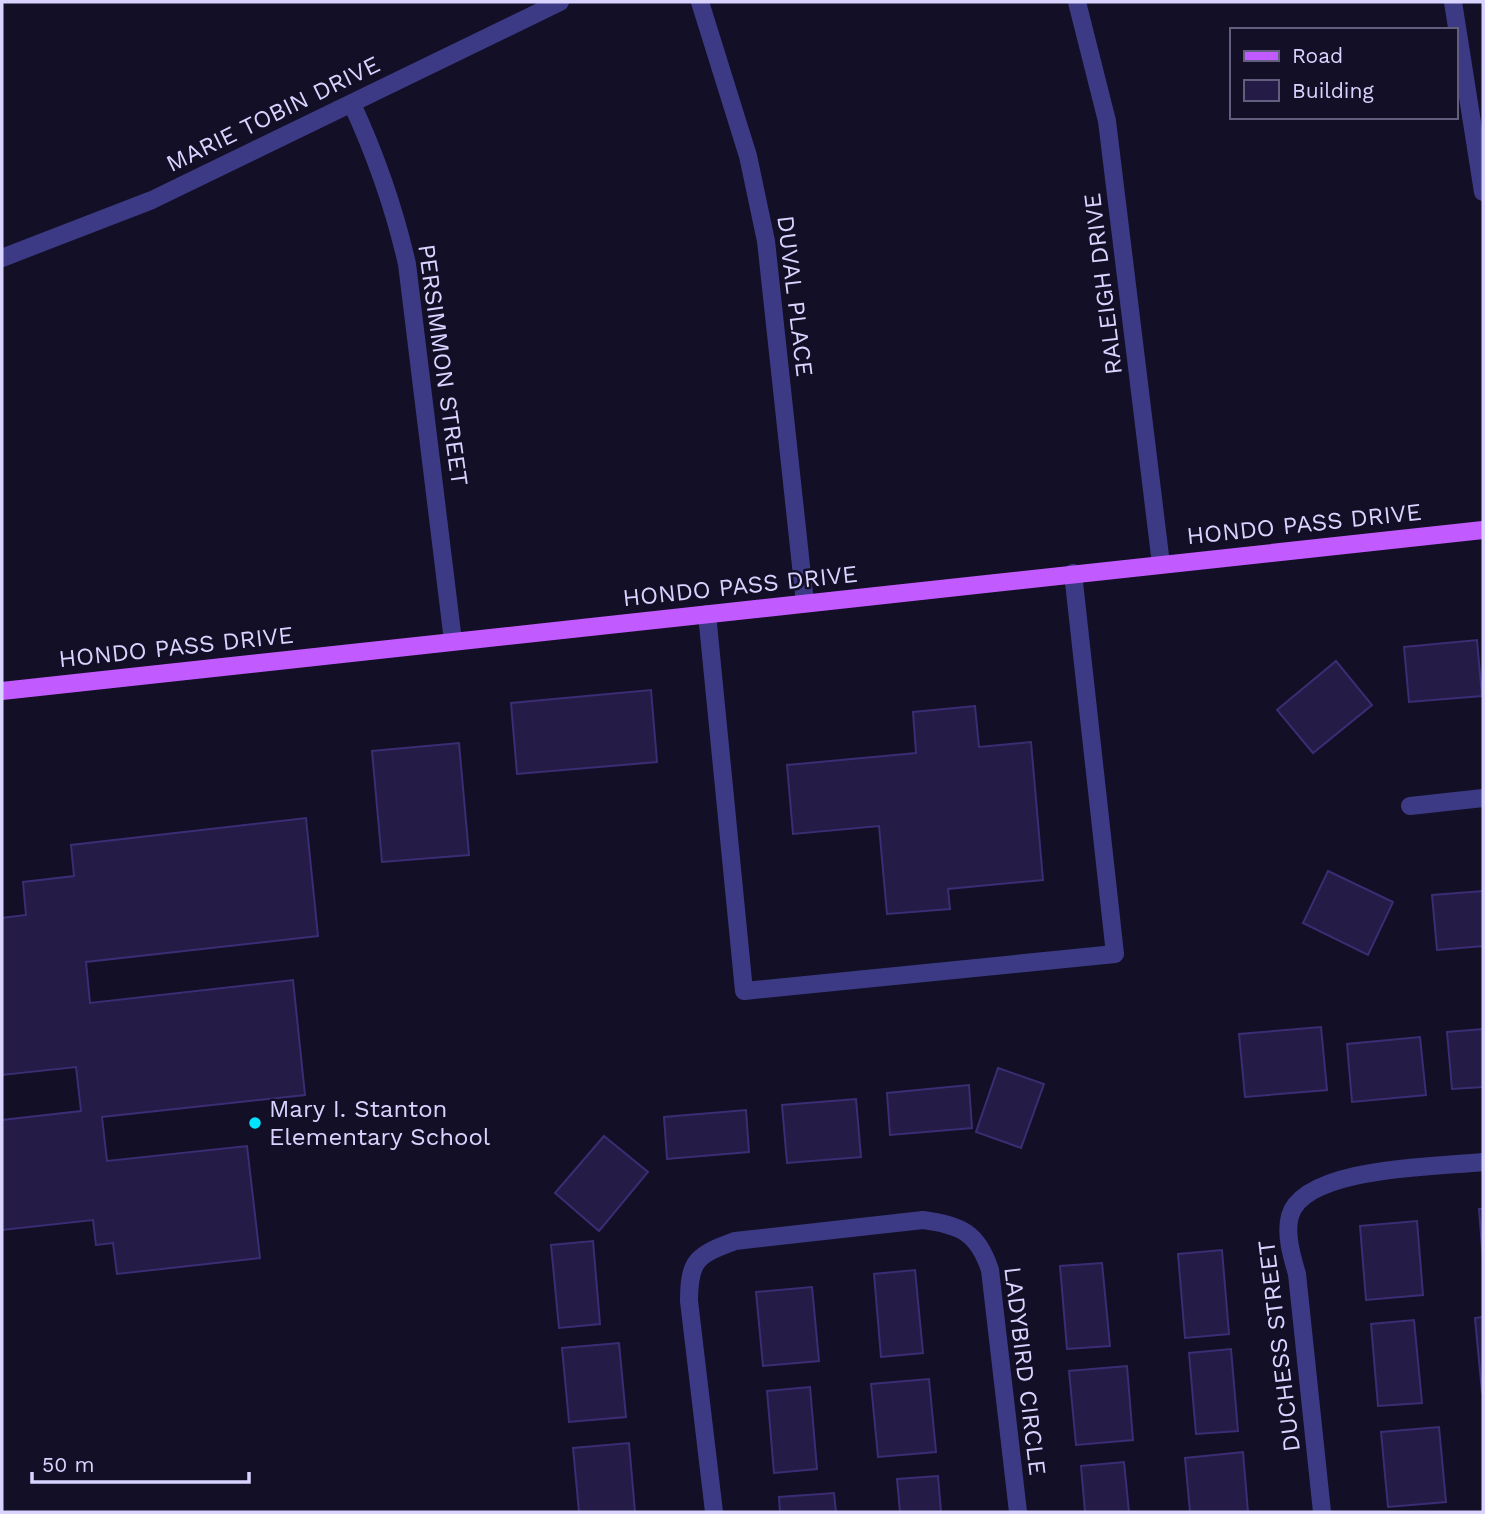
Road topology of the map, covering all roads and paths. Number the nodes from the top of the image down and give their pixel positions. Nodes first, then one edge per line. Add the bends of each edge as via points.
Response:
1 (560, 2) edge
2 (700, 2) edge
3 (1077, 2) edge
4 (1453, 2) edge
5 (352, 104) junction
6 (1483, 192) edge
7 (2, 258) edge
8 (1483, 530) edge
9 (1161, 564) junction
10 (1073, 573) junction
11 (805, 603) junction
12 (707, 614) junction
13 (453, 641) junction
14 (2, 691) edge
15 (1483, 797) edge
16 (1410, 806) dead end
17 (1483, 1162) edge
18 (714, 1512) edge
19 (1018, 1512) edge
20 (1322, 1512) edge

1 - 5 street, MARIE TOBIN DRIVE
2 - 11 street, DUVAL PLACE via 748,156 766,242
3 - 9 street, RALEIGH DRIVE via 1107,121
4 - 6 street
5 - 7 street, MARIE TOBIN DRIVE via 152,200
5 - 13 street, PERSIMMON STREET via 381,170 407,264
8 - 9 main road, HONDO PASS DRIVE
9 - 10 main road, HONDO PASS DRIVE
10 - 11 main road, HONDO PASS DRIVE
10 - 12 street via 1115,954 744,991
11 - 12 main road, HONDO PASS DRIVE
12 - 13 main road, HONDO PASS DRIVE
13 - 14 main road, HONDO PASS DRIVE
15 - 16 street
17 - 20 street, DUCHESS STREET via 1342,1177 1310,1191 1289,1216
18 - 19 street, LADYBIRD CIRCLE via 689,1301 693,1263 735,1241 923,1220 946,1223 972,1235 990,1270

